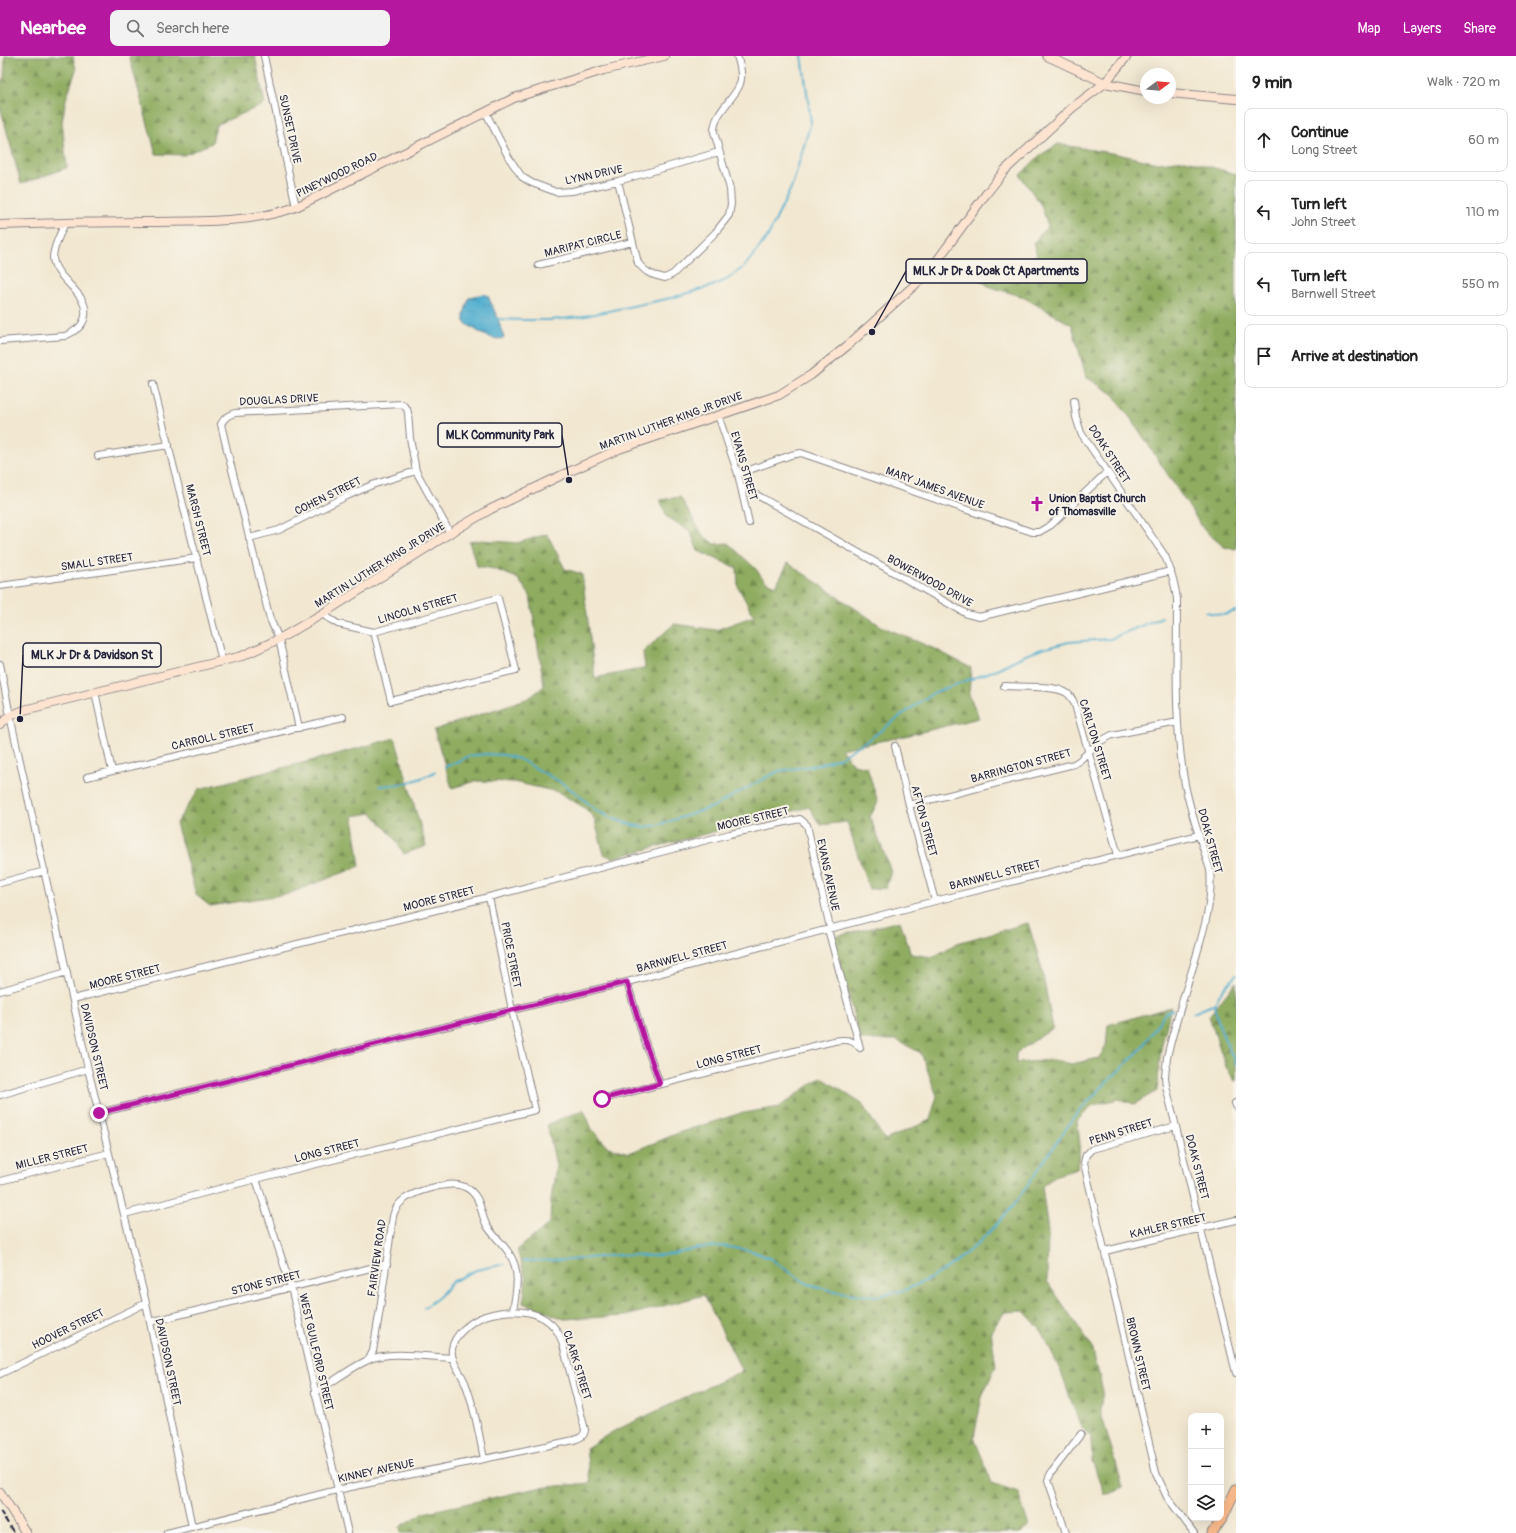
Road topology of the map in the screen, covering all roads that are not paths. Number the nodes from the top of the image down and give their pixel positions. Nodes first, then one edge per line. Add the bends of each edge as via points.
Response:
1 (264, 56) edge
2 (664, 56) edge
3 (737, 56) edge
4 (1047, 56) edge
5 (1127, 56) edge
6 (1105, 83) junction
7 (1140, 90) edge
8 (1176, 94) edge
9 (1236, 99) edge
10 (486, 113) junction
11 (719, 152) junction
12 (618, 181) junction
13 (296, 207) junction
14 (66, 223) junction
15 (0, 225) edge
16 (632, 242) junction
17 (538, 265) dead end
18 (0, 340) edge
19 (153, 384) dead end
20 (1074, 401) dead end
21 (718, 415) junction
22 (168, 445) junction
23 (98, 456) dead end
24 (416, 472) junction
25 (1107, 472) junction
26 (738, 474) junction
27 (741, 486) junction
28 (749, 523) dead end
29 (450, 533) junction
30 (249, 538) junction
31 (197, 558) junction
32 (1171, 571) junction
33 (0, 586) edge
34 (322, 614) junction
35 (374, 632) junction
36 (279, 639) junction
37 (222, 661) junction
38 (0, 664) edge
39 (1004, 686) dead end
40 (95, 692) junction
41 (10, 716) junction
42 (343, 717) dead end
43 (1178, 722) junction
44 (0, 725) edge
45 (299, 728) junction
46 (895, 746) dead end
47 (1089, 752) junction
48 (112, 770) junction
49 (87, 777) dead end
50 (909, 806) junction
51 (807, 825) joint
52 (1199, 834) junction
53 (1118, 855) junction
54 (45, 871) junction
55 (0, 883) edge
56 (489, 897) junction
57 (935, 901) junction
58 (830, 928) junction
59 (67, 972) junction
60 (627, 982) junction
61 (0, 991) edge
62 (73, 1000) junction
63 (512, 1010) junction
64 (860, 1048) joint
65 (88, 1069) junction
66 (660, 1084) junction
67 (0, 1096) edge
68 (602, 1099) dead end
69 (535, 1110) joint
70 (99, 1113) junction
71 (1176, 1126) junction
72 (109, 1153) junction
73 (1085, 1169) joint
74 (256, 1179) junction
75 (0, 1181) edge
76 (125, 1214) junction
77 (1236, 1220) edge
78 (1202, 1229) junction
79 (1105, 1251) junction
80 (387, 1264) junction
81 (291, 1287) junction
82 (146, 1303) junction
83 (513, 1311) junction
84 (150, 1322) junction
85 (452, 1358) junction
86 (369, 1359) junction
87 (1236, 1373) edge
88 (0, 1374) edge
89 (315, 1393) junction
90 (585, 1430) joint
91 (1081, 1434) dead end
92 (484, 1459) junction
93 (1236, 1489) edge
94 (337, 1490) junction
95 (0, 1492) edge
96 (192, 1527) junction
97 (26, 1533) edge
98 (167, 1533) edge
99 (348, 1533) edge
100 (1066, 1533) edge
101 (1194, 1533) edge
102 (1212, 1533) edge

1 - 13 street, SUNSET DRIVE
2 - 10 street, PINEYWOOD ROAD via 604,70 514,98
3 - 11 street via 741,69 740,83 714,124
4 - 6 street
5 - 6 street, MARTIN LUTHER KING JR DRIVE
6 - 7 street
6 - 21 street, MARTIN LUTHER KING JR DRIVE via 1072,108 1006,170 928,273 844,348 811,375 778,395
8 - 9 street
10 - 12 street, LYNN DRIVE via 516,168 522,177 532,183 560,192
10 - 13 street, PINEYWOOD ROAD
11 - 12 street, LYNN DRIVE
11 - 16 street via 730,189 731,204 729,215 715,233 680,269 665,278 651,275 644,270 638,263
12 - 16 street
13 - 14 street, PINEYWOOD ROAD via 264,216 215,221
14 - 15 street, PINEYWOOD ROAD
14 - 18 street via 53,257 58,270 83,302 86,312 84,323 65,336
16 - 17 street, MARIPAT CIRCLE
19 - 22 street, MARSH STREET
20 - 25 street, DOAK STREET via 1081,432
21 - 26 street, EVANS STREET
21 - 29 street, MARTIN LUTHER KING JR DRIVE via 619,449 491,509
22 - 23 street
22 - 31 street, MARSH STREET
24 - 29 street, DOUGLAS DRIVE
24 - 30 street, COHEN STREET via 347,496 279,530
24 - 30 street, DOUGLAS DRIVE via 407,408 402,404 229,415 221,424
25 - 26 street, MARY JAMES AVENUE via 1052,525 1039,532 1032,532 801,453
25 - 32 street, DOAK STREET via 1156,542
26 - 27 street, EVANS STREET
27 - 28 street, EVANS STREET
27 - 32 street, BOWERWOOD DRIVE via 973,616 989,615
29 - 34 street, MARTIN LUTHER KING JR DRIVE
30 - 36 street, DOUGLAS DRIVE via 270,619
31 - 33 street, SMALL STREET
31 - 37 street, MARSH STREET
32 - 43 street, DOAK STREET via 1177,599
34 - 35 street, LINCOLN STREET via 338,624
34 - 36 street, MARTIN LUTHER KING JR DRIVE
35 - 35 street, LINCOLN STREET via 391,702 516,670 498,598
36 - 37 street, MARTIN LUTHER KING JR DRIVE via 242,656
36 - 45 street, DOUGLAS DRIVE
37 - 40 street, MARTIN LUTHER KING JR DRIVE
38 - 41 street, DAVIDSON STREET
39 - 47 street, CARLTON STREET via 1066,692 1075,704
40 - 41 street, MARTIN LUTHER KING JR DRIVE
40 - 48 street
41 - 44 street, MARTIN LUTHER KING JR DRIVE
41 - 54 street, DAVIDSON STREET
42 - 45 street, CARROLL STREET
43 - 47 street, BARRINGTON STREET via 1112,735
43 - 52 street, DOAK STREET via 1184,781
45 - 48 street, CARROLL STREET
46 - 50 street, AFTON STREET
47 - 50 street, BARRINGTON STREET via 1074,764
47 - 53 street, CARLTON STREET
48 - 49 street, CARROLL STREET
50 - 57 street, AFTON STREET
51 - 56 street, MOORE STREET via 800,819 793,819
51 - 58 street, EVANS AVENUE
52 - 53 street, BARNWELL STREET
52 - 71 street, DOAK STREET via 1210,870 1210,899 1166,1067 1166,1086
53 - 57 street, BARNWELL STREET
54 - 55 street
54 - 59 street, DAVIDSON STREET
56 - 62 street, MOORE STREET
56 - 63 street, PRICE STREET
57 - 58 street, BARNWELL STREET
58 - 60 street, BARNWELL STREET
58 - 64 street, EVANS AVENUE via 829,933
59 - 61 street
59 - 62 street, DAVIDSON STREET
60 - 63 street, BARNWELL STREET
60 - 66 street
62 - 65 street, DAVIDSON STREET
63 - 69 street, PRICE STREET
63 - 70 street, BARNWELL STREET
64 - 66 street, LONG STREET via 852,1041 843,1039
65 - 67 street
65 - 70 street, DAVIDSON STREET
66 - 68 street, LONG STREET
69 - 74 street, LONG STREET
70 - 72 street, DAVIDSON STREET
71 - 73 street, PENN STREET via 1092,1149 1084,1159
71 - 78 street, DOAK STREET
72 - 75 street, MILLER STREET
72 - 76 street, DAVIDSON STREET
73 - 79 street, BROWN STREET
74 - 76 street, LONG STREET
74 - 81 street, WEST GUILFORD STREET
76 - 82 street, DAVIDSON STREET
77 - 78 street, KAHLER STREET
78 - 79 street, KAHLER STREET
78 - 87 street, DOAK STREET
79 - 101 street, BROWN STREET via 1156,1473 1166,1497
80 - 81 street, STONE STREET
80 - 83 street, FAIRVIEW ROAD via 393,1216 401,1201 412,1194 439,1187 462,1186 476,1196 486,1224 514,1262 517,1270
80 - 86 street, FAIRVIEW ROAD via 373,1350
81 - 84 street, STONE STREET
81 - 89 street, WEST GUILFORD STREET
82 - 84 street, DAVIDSON STREET
82 - 88 street, HOOVER STREET
83 - 85 street, CLARK STREET via 482,1317 464,1329 455,1339
83 - 90 street, CLARK STREET via 531,1313 544,1318 558,1332
84 - 96 street, DAVIDSON STREET
85 - 86 street via 406,1355
85 - 92 street via 466,1383 476,1416
86 - 89 street
89 - 94 street, WEST GUILFORD STREET
90 - 92 street, KINNEY AVENUE via 582,1437 574,1440
91 - 100 street via 1048,1480
92 - 94 street, KINNEY AVENUE
93 - 102 main road via 1222,1519
94 - 96 street, KINNEY AVENUE
94 - 99 street, WEST GUILFORD STREET
95 - 97 street
96 - 98 street, KINNEY AVENUE

